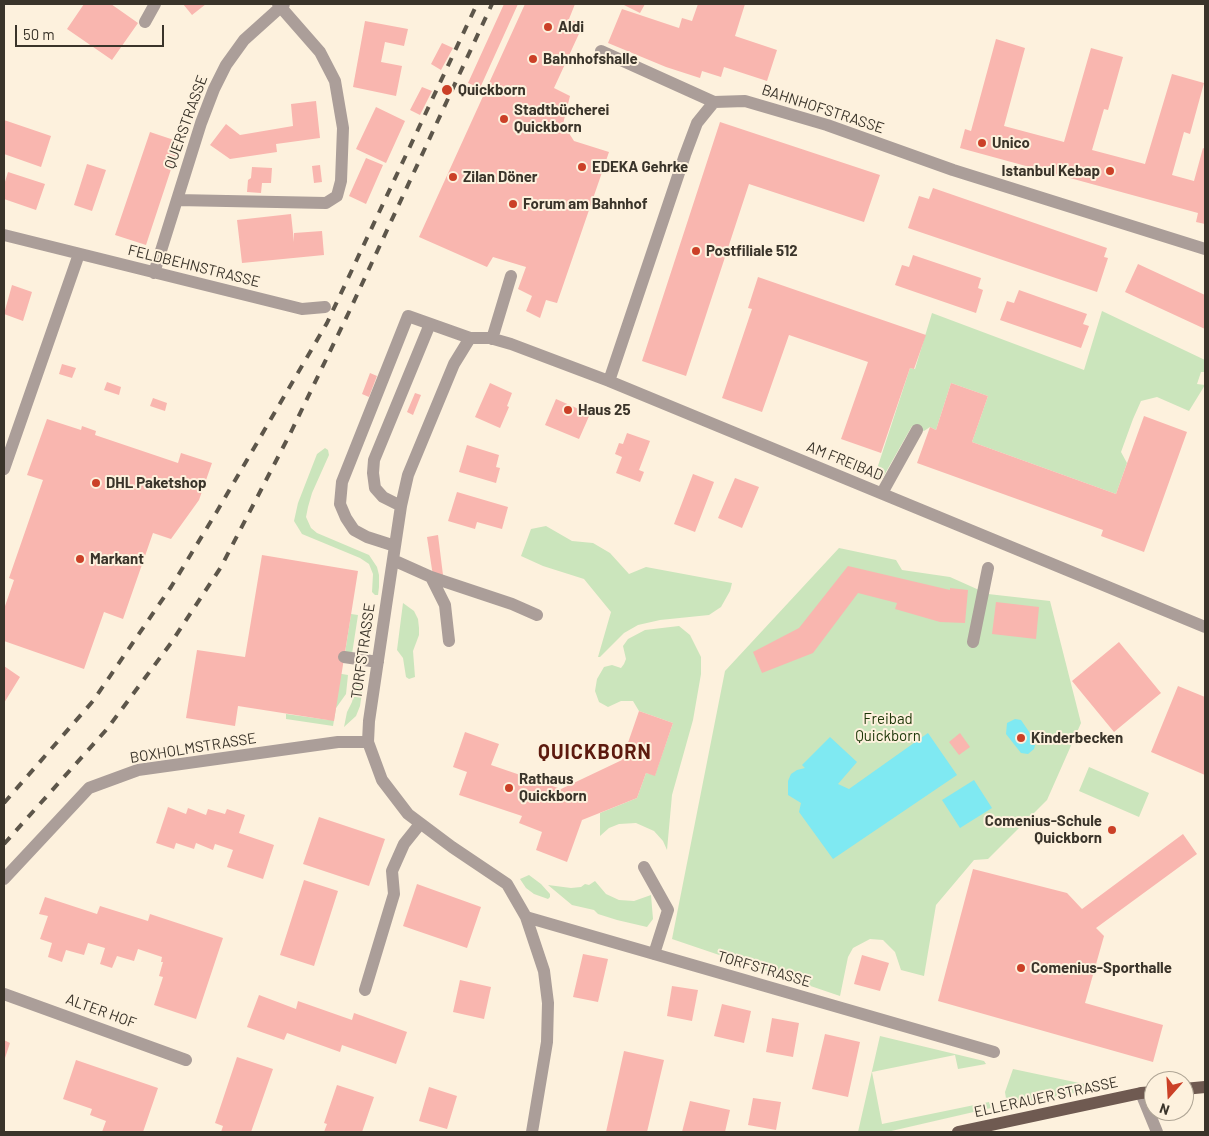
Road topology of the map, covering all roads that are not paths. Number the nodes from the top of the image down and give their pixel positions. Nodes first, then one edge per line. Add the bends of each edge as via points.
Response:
1 (155, 4) edge
2 (281, 5) edge
3 (146, 22) dead end
4 (601, 51) dead end
5 (714, 102) junction
6 (177, 200) junction
7 (4, 234) edge
8 (1205, 249) edge
9 (79, 254) junction
10 (154, 273) junction
11 (511, 276) dead end
12 (325, 308) dead end
13 (430, 324) junction
14 (470, 338) junction
15 (492, 339) junction
16 (609, 381) junction
17 (917, 430) dead end
18 (4, 469) edge
19 (882, 493) junction
20 (401, 506) junction
21 (395, 546) junction
22 (393, 560) junction
23 (988, 568) dead end
24 (431, 577) junction
25 (537, 615) dead end
26 (1205, 626) edge
27 (449, 641) dead end
28 (973, 642) dead end
29 (344, 656) dead end
30 (378, 662) junction
31 (368, 742) junction
32 (420, 824) junction
33 (644, 867) dead end
34 (4, 879) edge
35 (526, 917) junction
36 (654, 954) junction
37 (365, 990) dead end
38 (4, 994) edge
39 (994, 1052) dead end
40 (186, 1060) dead end
41 (1144, 1093) edge
42 (532, 1132) edge
43 (958, 1132) edge

1 - 3 street
2 - 6 street, QUERSTRASSE via 244,40 226,65 201,123
2 - 6 street via 320,52 335,81 343,128 341,181 336,196 326,203
4 - 5 street
5 - 8 street, BAHNHOFSTRASSE via 745,102 818,123 954,170
5 - 16 street via 697,123
6 - 10 street, QUERSTRASSE
7 - 9 street, FELDBEHNSTRASSE
9 - 10 street, FELDBEHNSTRASSE
9 - 18 street
10 - 12 street, FELDBEHNSTRASSE via 302,309
11 - 15 street
13 - 14 street, AM FREIBAD
13 - 20 street via 374,460 375,488 383,497
13 - 21 street, AM FREIBAD via 408,316 342,482 340,504 354,530 367,538
14 - 15 street, AM FREIBAD
14 - 20 street, TORFSTRASSE via 454,364 408,475
15 - 16 street, AM FREIBAD
16 - 19 street, AM FREIBAD
17 - 19 street
19 - 26 street, AM FREIBAD
20 - 21 street, TORFSTRASSE
21 - 22 street, TORFSTRASSE
22 - 24 street
22 - 30 street, TORFSTRASSE
23 - 28 street
24 - 25 street
24 - 27 street via 445,604
29 - 30 street
30 - 31 street, TORFSTRASSE
31 - 32 street, TORFSTRASSE via 382,780 408,814
31 - 34 street, BOXHOLMSTRASSE via 338,742 138,770 89,788
32 - 35 street, TORFSTRASSE via 507,884
32 - 37 street via 404,844 392,871 394,894
33 - 36 street via 668,910
35 - 36 street, TORFSTRASSE
35 - 42 street, TORFSTRASSE via 544,971 548,1003 547,1042
36 - 39 street, TORFSTRASSE
38 - 40 street, ALTER HOF
41 - 43 main road, ELLERAUER STRASSE

